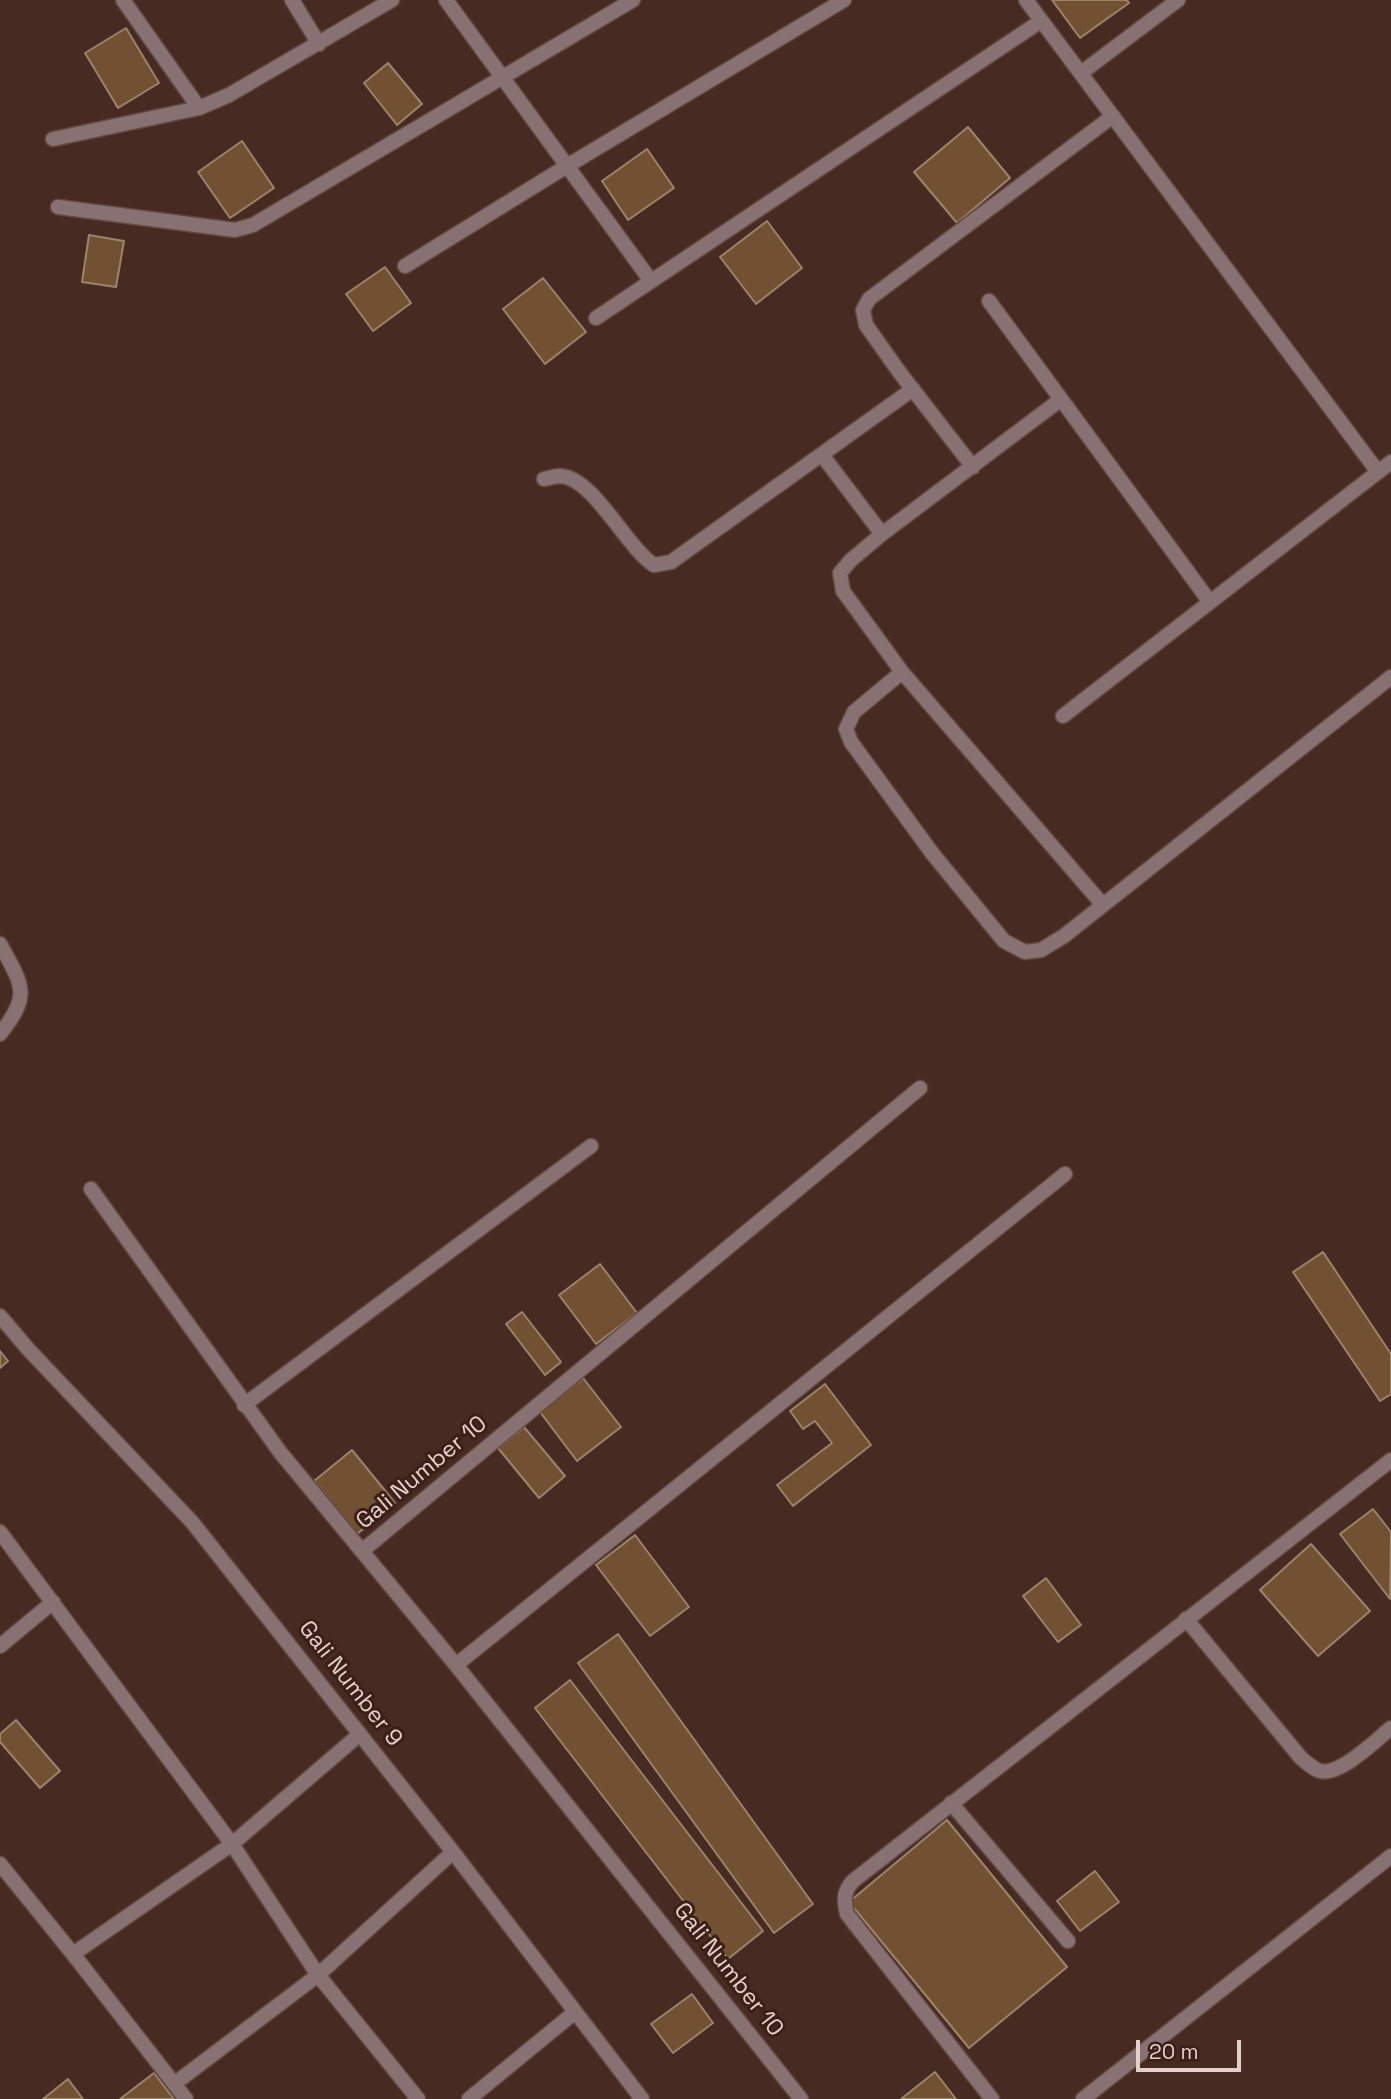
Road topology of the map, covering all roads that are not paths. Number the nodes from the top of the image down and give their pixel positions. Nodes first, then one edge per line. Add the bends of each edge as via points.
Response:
1 (122, 0) edge
2 (292, 0) edge
3 (392, 0) edge
4 (446, 0) edge
5 (632, 0) edge
6 (844, 0) edge
7 (1026, 0) edge
8 (1178, 0) edge
9 (1041, 20) junction
10 (319, 44) junction
11 (1081, 73) junction
12 (502, 77) junction
13 (199, 108) junction
14 (1112, 116) junction
15 (53, 139) dead end
16 (567, 166) junction
17 (58, 207) dead end
18 (405, 266) dead end
19 (651, 281) junction
20 (989, 301) dead end
21 (596, 318) dead end
22 (913, 389) junction
23 (1060, 400) junction
24 (822, 455) junction
25 (1391, 462) edge
26 (973, 467) junction
27 (1378, 472) junction
28 (544, 479) dead end
29 (882, 534) junction
30 (1210, 602) junction
31 (902, 672) junction
32 (1391, 677) edge
33 (1063, 716) dead end
34 (1103, 905) junction
35 (0, 944) edge
36 (0, 1034) edge
37 (920, 1088) dead end
38 (591, 1146) dead end
39 (1065, 1174) dead end
40 (92, 1189) dead end
41 (0, 1316) edge
42 (244, 1405) junction
43 (1391, 1460) edge
44 (0, 1532) edge
45 (362, 1551) junction
46 (53, 1602) junction
47 (1186, 1619) junction
48 (0, 1646) edge
49 (456, 1665) junction
50 (1391, 1728) edge
51 (360, 1734) junction
52 (951, 1803) junction
53 (232, 1844) junction
54 (453, 1852) junction
55 (1391, 1856) edge
56 (0, 1864) edge
57 (1068, 1941) dead end
58 (73, 1954) junction
59 (318, 1975) junction
60 (575, 2012) junction
61 (174, 2084) junction
62 (186, 2099) edge
63 (418, 2099) edge
64 (469, 2099) edge
65 (642, 2099) edge
66 (801, 2099) edge
67 (992, 2099) edge
68 (1083, 2099) edge

1 - 13 street
2 - 10 street
3 - 10 street
4 - 12 street
5 - 12 street
6 - 16 street
7 - 9 street
8 - 11 street
9 - 11 street
9 - 19 street
10 - 13 street
11 - 14 street
12 - 16 street
12 - 17 street via 280,210 235,230
13 - 15 street
14 - 22 street via 869,299 863,310 866,325
14 - 27 street
16 - 18 street
16 - 19 street
19 - 21 street
20 - 23 street
22 - 24 street
22 - 26 street
23 - 26 street
23 - 30 street
24 - 28 street via 690,551 654,565 578,482 561,476
24 - 29 street
25 - 27 street
26 - 29 street
27 - 30 street
29 - 31 street via 840,573 843,591
30 - 33 street
31 - 34 street
31 - 34 street via 854,712 846,729 932,853 1004,941 1025,952 1041,950
32 - 34 street
35 - 36 street via 22,994 17,1012
37 - 45 street, Gali Number 10
38 - 42 street
39 - 49 street
40 - 42 street
41 - 51 street, Gali Number 9 via 192,1522
42 - 45 street
43 - 47 street
44 - 46 street
45 - 49 street, Gali Number 10
46 - 48 street
46 - 53 street
47 - 50 street via 1310,1766 1321,1771 1339,1768
47 - 52 street
49 - 66 street, Gali Number 10
51 - 53 street
51 - 54 street, Gali Number 9
52 - 57 street
52 - 67 street via 853,1881 846,1888 844,1902 847,1914
53 - 58 street
53 - 59 street
54 - 59 street
54 - 60 street, Gali Number 9
55 - 68 street
56 - 58 street
58 - 61 street
59 - 61 street
59 - 63 street
60 - 64 street
60 - 65 street, Gali Number 9
61 - 62 street

